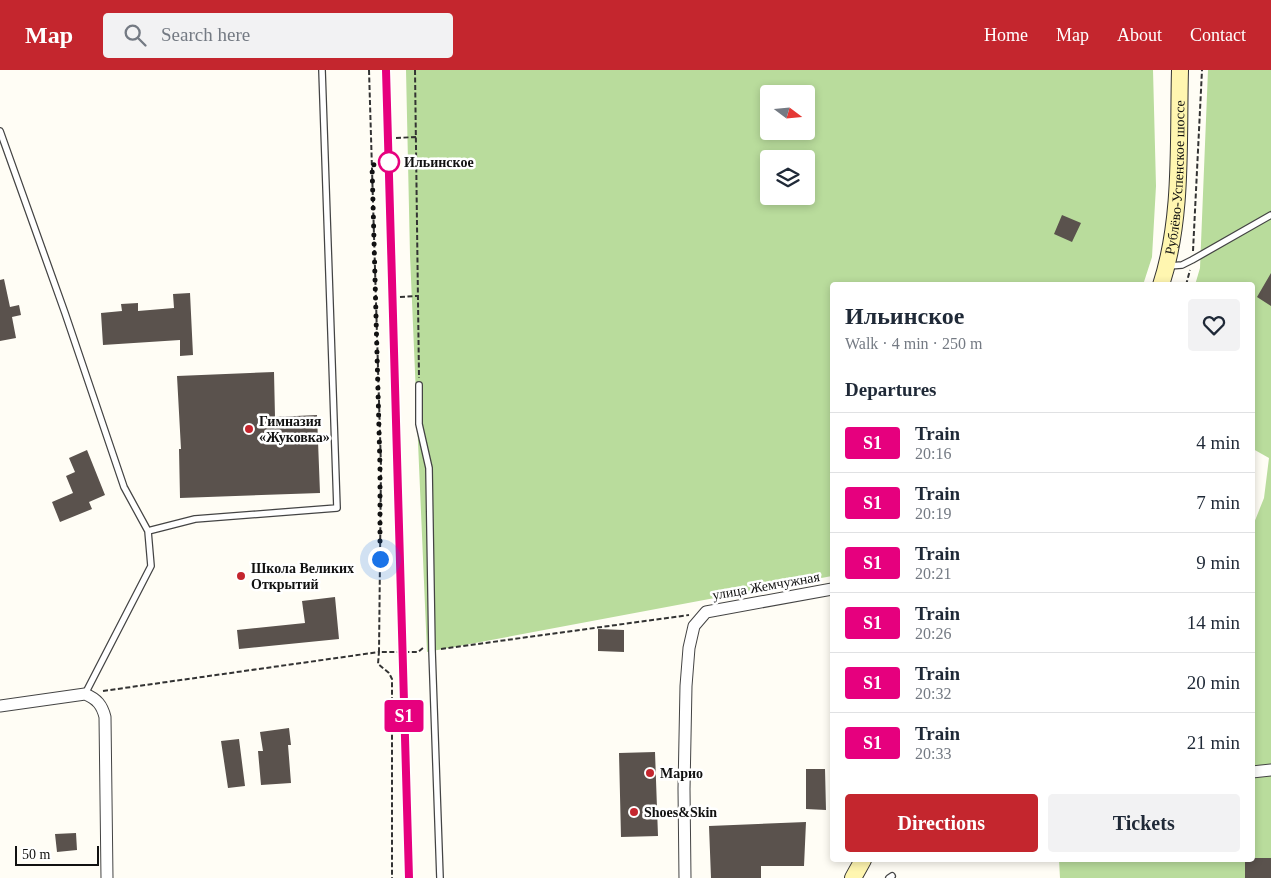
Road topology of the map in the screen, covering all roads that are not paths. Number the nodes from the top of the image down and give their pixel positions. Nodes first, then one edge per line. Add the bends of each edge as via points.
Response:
1 (322, 70) edge
2 (1180, 70) edge
3 (0, 131) edge
4 (1271, 216) edge
5 (1167, 266) junction
6 (1162, 282) edge
7 (419, 385) road end
8 (148, 531) junction
9 (830, 589) edge
10 (85, 694) junction
11 (0, 706) edge
12 (1271, 770) edge
13 (1255, 772) edge
14 (108, 878) edge
15 (440, 878) edge
16 (685, 878) edge

1 - 8 lane via 337,508 195,519
2 - 5 main road, Рублёво-Успенское шоссе via 1176,208
3 - 8 lane via 124,487
4 - 5 lane via 1182,265
5 - 6 main road, Рублёво-Успенское шоссе
7 - 15 lane via 419,424 429,468
8 - 10 lane via 151,566
9 - 16 street, улица Жемчужная via 706,612 694,626 686,686
10 - 11 street
10 - 14 street via 96,698 105,717
12 - 13 street

